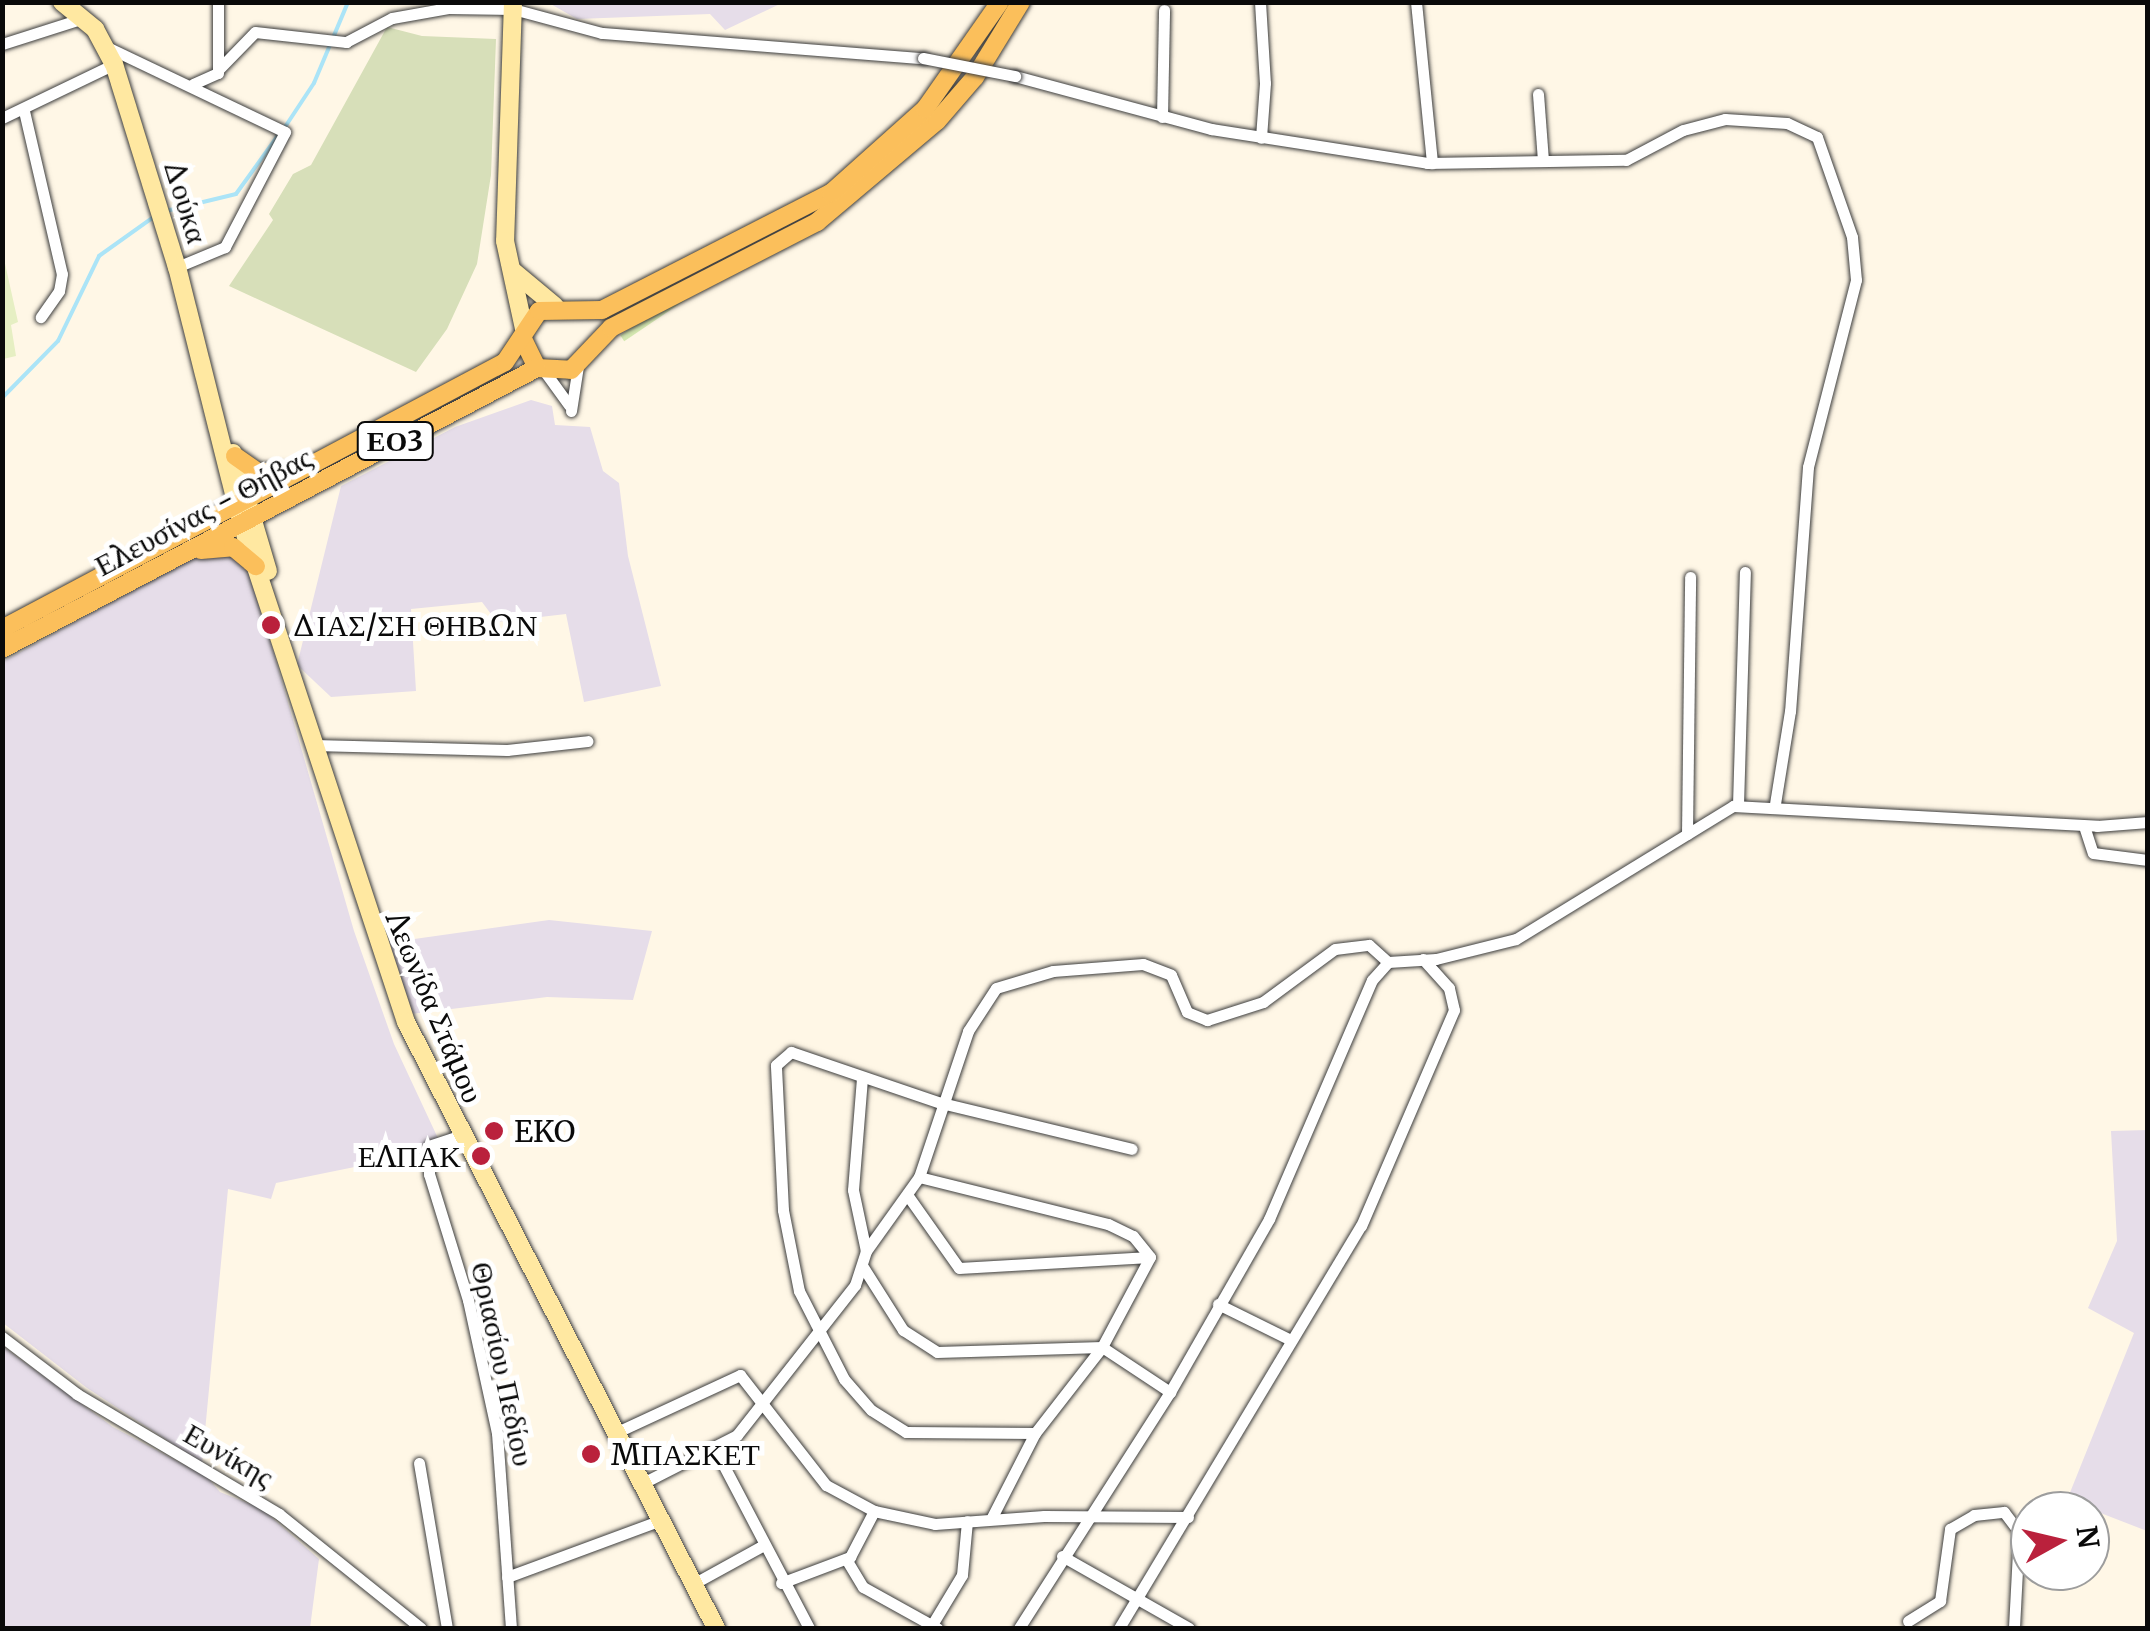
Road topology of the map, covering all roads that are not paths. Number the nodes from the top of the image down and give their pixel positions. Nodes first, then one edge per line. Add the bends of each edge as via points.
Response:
1 (218, 2) edge
2 (1000, 2) edge
3 (1021, 2) edge
4 (1260, 2) edge
5 (1416, 2) edge
6 (512, 6) edge
7 (76, 9) edge
8 (1164, 10) dead end
9 (2, 44) edge
10 (110, 56) junction
11 (220, 68) junction
12 (188, 84) junction
13 (1538, 94) dead end
14 (24, 111) junction
15 (1162, 117) junction
16 (2, 118) edge
17 (1260, 138) junction
18 (1543, 160) junction
19 (1432, 163) junction
20 (508, 263) junction
21 (177, 267) junction
22 (564, 309) junction
23 (41, 317) dead end
24 (523, 333) junction
25 (583, 357) junction
26 (541, 370) junction
27 (223, 435) junction
28 (235, 456) junction
29 (315, 462) junction
30 (245, 509) junction
31 (172, 558) junction
32 (256, 566) junction
33 (1745, 572) dead end
34 (1690, 577) dead end
35 (271, 597) junction
36 (2, 628) edge
37 (2, 649) edge
38 (588, 741) dead end
39 (314, 744) junction
40 (1775, 804) junction
41 (1738, 805) junction
42 (2148, 822) edge
43 (2084, 826) junction
44 (1687, 834) junction
45 (2148, 860) edge
46 (1423, 959) junction
47 (1388, 962) junction
48 (862, 1078) junction
49 (940, 1103) junction
50 (459, 1136) junction
51 (1132, 1149) dead end
52 (919, 1177) junction
53 (908, 1196) junction
54 (866, 1250) junction
55 (1150, 1257) junction
56 (863, 1266) junction
57 (1218, 1304) junction
58 (816, 1332) junction
59 (2, 1337) edge
60 (1291, 1340) junction
61 (1102, 1346) junction
62 (1170, 1392) junction
63 (761, 1402) junction
64 (615, 1433) junction
65 (1035, 1434) junction
66 (715, 1448) junction
67 (419, 1462) dead end
68 (639, 1485) junction
69 (874, 1510) junction
70 (992, 1517) junction
71 (1188, 1517) junction
72 (1084, 1518) junction
73 (658, 1522) junction
74 (967, 1522) junction
75 (762, 1546) junction
76 (1062, 1556) junction
77 (846, 1559) junction
78 (507, 1577) junction
79 (693, 1584) junction
80 (781, 1584) junction
81 (1136, 1600) junction
82 (1908, 1621) dead end
83 (933, 1627) edge
84 (421, 1628) edge
85 (447, 1628) edge
86 (511, 1628) edge
87 (716, 1628) edge
88 (809, 1628) edge
89 (1019, 1628) edge
90 (1119, 1628) edge
91 (1189, 1628) edge
92 (2014, 1628) edge

1 - 11 street
2 - 22 main road, Ελευσίνας - Θήβας / ΕΟ3 via 925,110 846,182 611,306
3 - 25 main road, Ελευσίνας - Θήβας / ΕΟ3 via 955,101 872,182 799,234 624,321
4 - 17 street via 1266,83
5 - 19 street
6 - 11 street via 423,10 346,42 261,31
6 - 15 street, bridge via 602,33 923,58
6 - 20 main road
7 - 9 street
7 - 10 main road, Δούκα
8 - 15 street via 1168,77
10 - 12 street
10 - 14 street
10 - 21 main road, Δούκα
11 - 12 street via 208,83
12 - 21 street via 285,132 225,248
13 - 18 street
14 - 16 street
14 - 23 street via 62,274 60,291
15 - 17 street
17 - 19 street
18 - 19 street
18 - 40 street via 1626,160 1682,130 1726,119 1796,126 1821,146 1852,237 1856,280 1808,467 1790,711
20 - 22 main road via 530,292
20 - 24 main road
21 - 27 main road, Δούκα
22 - 24 main road, Ελευσίνας - Θήβας / ΕΟ3 via 539,310
22 - 25 main road via 586,328
24 - 26 main road
24 - 29 main road, Ελευσίνας - Θήβας / ΕΟ3 via 505,362
25 - 26 main road, Ελευσίνας - Θήβας / ΕΟ3
25 - 26 street via 571,411
26 - 30 main road, Ελευσίνας - Θήβας / ΕΟ3
27 - 28 main road, Δούκα
27 - 30 main road, Δούκα
28 - 29 main road, ΕΟ3 via 272,474
28 - 30 main road, Δούκα
29 - 30 main road, Ελευσίνας - Θήβας / ΕΟ3
30 - 31 main road, Ελευσίνας - Θήβας / ΕΟ3
30 - 32 main road, Λεωνίδα Στάμου
30 - 35 main road, Λεωνίδα Στάμου
30 - 36 main road, Ελευσίνας - Θήβας / ΕΟ3
31 - 32 main road, ΕΟ3 via 226,546
31 - 37 main road, Ελευσίνας - Θήβας / ΕΟ3
32 - 35 main road, Λεωνίδα Στάμου
33 - 41 street
34 - 44 street
35 - 39 main road, Λεωνίδα Στάμου
38 - 39 street via 507,750
39 - 50 main road, Λεωνίδα Στάμου via 378,950
40 - 41 street
40 - 43 street
41 - 44 street
42 - 43 street
43 - 45 street via 2094,853
44 - 46 street via 1516,939
46 - 47 street
46 - 60 street via 1454,998 1450,1025 1361,1226 1328,1290
47 - 49 street via 1369,945 1335,949 1263,1002 1206,1020 1187,1012 1171,975 1143,964 1016,980 984,999
47 - 57 street via 1372,980 1269,1219
48 - 49 street
48 - 54 street via 853,1190
48 - 58 street via 791,1052 776,1065 784,1210 800,1291
49 - 51 street
49 - 52 street
50 - 64 main road, Λεωνίδα Στάμου
50 - 78 street, Θριασίου Πεδίου via 429,1146 429,1174 468,1300 497,1433
52 - 53 street
52 - 55 street via 1108,1224 1132,1236
53 - 54 street
53 - 55 street via 959,1268
54 - 56 street
55 - 61 street
56 - 58 street
56 - 61 street via 904,1330 937,1352
57 - 60 street
57 - 62 street
58 - 63 street
58 - 65 street via 844,1379 892,1426 921,1434
59 - 84 street, Ευνίκης via 77,1394 280,1514
60 - 71 street
61 - 62 street
61 - 65 street
62 - 72 street
63 - 64 street via 734,1374
63 - 66 street via 737,1435
63 - 69 street via 826,1485
64 - 68 main road, Λεωνίδα Στάμου
65 - 70 street
66 - 68 street
66 - 75 street
67 - 85 street
68 - 73 main road, Λεωνίδα Στάμου
69 - 74 street via 935,1524
69 - 77 street
70 - 72 street
70 - 74 street
71 - 72 street
71 - 81 street
72 - 76 street
73 - 78 street
73 - 79 main road, Λεωνίδα Στάμου
74 - 83 street via 962,1575
75 - 79 street
75 - 80 street
76 - 81 street
76 - 89 street
77 - 80 street
77 - 83 street via 863,1587
78 - 86 street, Θριασίου Πεδίου
79 - 87 main road, Λεωνίδα Στάμου
80 - 88 street
81 - 90 street
81 - 91 street
82 - 92 street via 1940,1600 1950,1529 1974,1515 2004,1512 2020,1532

